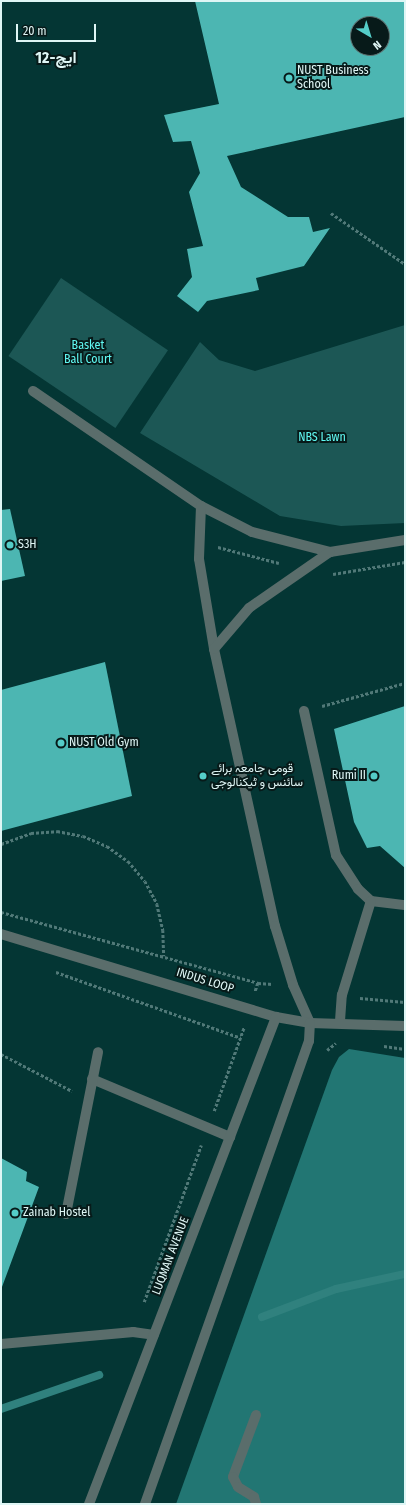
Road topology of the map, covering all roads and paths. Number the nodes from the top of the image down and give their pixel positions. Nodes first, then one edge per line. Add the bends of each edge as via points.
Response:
1 (331, 213) dead end
2 (405, 264) edge
3 (33, 391) dead end
4 (201, 506) junction
5 (405, 540) edge
6 (213, 546) dead end
7 (330, 552) junction
8 (214, 553) dead end
9 (214, 649) junction
10 (405, 683) edge
11 (304, 710) joint
12 (1, 844) edge
13 (371, 901) junction
14 (405, 905) edge
15 (1, 934) edge
16 (164, 956) dead end
17 (54, 972) dead end
18 (342, 995) junction
19 (405, 1002) edge
20 (276, 1017) junction
21 (340, 1021) junction
22 (310, 1022) junction
23 (405, 1026) edge
24 (338, 1041) dead end
25 (379, 1045) dead end
26 (405, 1049) edge
27 (98, 1052) dead end
28 (1, 1054) edge
29 (324, 1056) dead end
30 (92, 1079) junction
31 (88, 1099) junction
32 (208, 1129) junction
33 (230, 1137) junction
34 (66, 1214) dead end
35 (133, 1332) junction
36 (154, 1335) junction
37 (1, 1344) edge
38 (256, 1415) dead end
39 (89, 1504) edge
40 (145, 1504) edge
41 (256, 1504) edge

1 - 2 path
3 - 4 street
4 - 7 street via 252,532
4 - 9 street via 199,559
5 - 7 street
6 - 8 path
7 - 9 street via 249,608
9 - 22 street via 275,926 293,985
10 - 11 path
11 - 13 street via 336,856 358,889
12 - 16 path via 32,833 57,831 83,836 107,846 128,861 145,881 157,904 163,930
13 - 14 street
13 - 18 street
15 - 20 street, INDUS LOOP
17 - 32 path via 241,1038
18 - 19 path
18 - 21 street
20 - 22 street, INDUS LOOP
20 - 33 street, LUQMAN AVENUE
21 - 22 street, INDUS LOOP
21 - 23 street, INDUS LOOP
22 - 40 street via 310,1041
24 - 29 path
25 - 26 path
27 - 30 street
28 - 31 path
30 - 31 street
30 - 32 street
31 - 34 street
32 - 33 street
32 - 35 path
33 - 36 street, LUQMAN AVENUE
35 - 36 street
35 - 37 street
36 - 39 street, LUQMAN AVENUE
38 - 41 street via 233,1477 238,1487 254,1496

